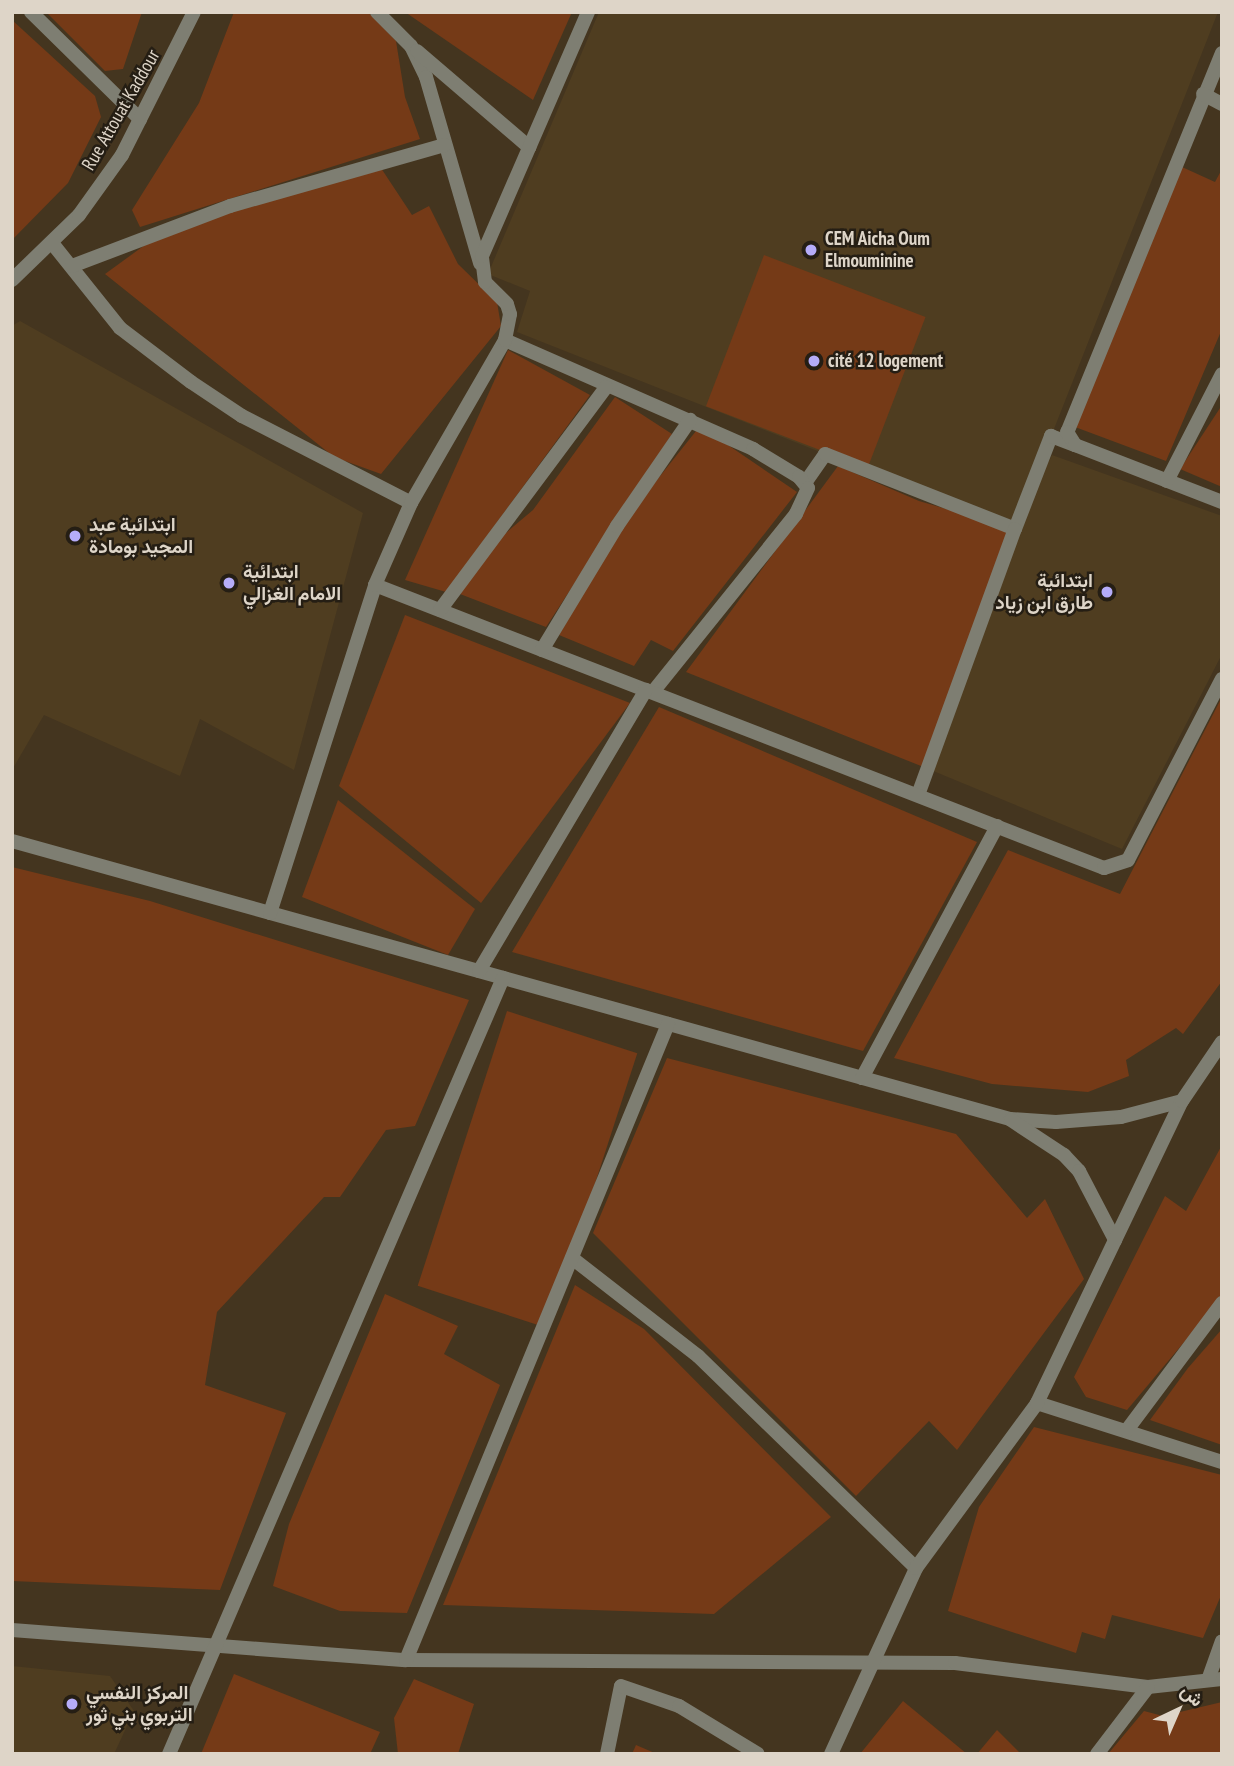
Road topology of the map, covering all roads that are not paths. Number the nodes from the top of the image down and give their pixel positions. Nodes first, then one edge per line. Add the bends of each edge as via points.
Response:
1 (31, 12) edge
2 (194, 12) edge
3 (377, 12) edge
4 (588, 12) edge
5 (411, 46) junction
6 (1222, 53) edge
7 (1203, 94) junction
8 (1222, 104) edge
9 (140, 119) junction
10 (444, 145) junction
11 (529, 147) junction
12 (52, 243) junction
13 (480, 263) junction
14 (72, 266) junction
15 (12, 280) edge
16 (505, 340) junction
17 (1222, 374) edge
18 (606, 387) junction
19 (690, 420) junction
20 (1075, 445) junction
21 (1167, 481) junction
22 (805, 483) junction
23 (1222, 502) edge
24 (411, 503) junction
25 (1015, 529) junction
26 (375, 585) junction
27 (440, 610) junction
28 (542, 650) junction
29 (1222, 679) edge
30 (649, 691) junction
31 (918, 795) junction
32 (997, 826) junction
33 (12, 841) edge
34 (270, 913) junction
35 (479, 971) junction
36 (503, 978) junction
37 (668, 1024) junction
38 (1222, 1042) edge
39 (862, 1078) junction
40 (1182, 1101) junction
41 (1010, 1119) junction
42 (1115, 1240) junction
43 (572, 1258) junction
44 (1222, 1303) edge
45 (1037, 1403) junction
46 (1127, 1430) junction
47 (1222, 1462) edge
48 (916, 1568) junction
49 (12, 1630) edge
50 (1222, 1641) edge
51 (218, 1646) junction
52 (406, 1660) junction
53 (620, 1660) junction
54 (870, 1665) junction
55 (1215, 1680) edge
56 (621, 1686) junction
57 (1148, 1688) junction
58 (169, 1754) edge
59 (607, 1754) edge
60 (758, 1754) edge
61 (831, 1754) edge
62 (1097, 1754) edge

1 - 9 street
2 - 9 street, Rue Attouat Kaddour
3 - 5 street
4 - 11 street
5 - 10 street via 426,77
5 - 11 street
6 - 7 street
7 - 8 street
7 - 20 street via 1071,421 1067,432
9 - 12 street, Rue Attouat Kaddour via 86,205
10 - 13 street
10 - 14 street via 230,205
11 - 13 street
12 - 14 street
12 - 15 street, Rue Attouat Kaddour
13 - 16 street via 485,282 507,304 510,314
14 - 24 street via 120,328 191,382 242,416
16 - 18 street
16 - 24 street
17 - 21 street
18 - 19 street
18 - 27 street
19 - 22 street via 753,449
19 - 28 street via 617,526
20 - 21 street
20 - 25 street via 1051,436
21 - 23 street
22 - 25 street via 825,454
22 - 30 street via 808,494 796,514
24 - 26 street
25 - 31 street
26 - 27 street
26 - 34 street
27 - 28 street
28 - 30 street
29 - 32 street via 1128,860 1104,868
30 - 31 street
30 - 35 street
31 - 32 street
32 - 39 street
33 - 34 street
34 - 35 street
35 - 36 street
36 - 37 street
36 - 51 street
37 - 39 street
37 - 43 street
38 - 40 street
39 - 41 street
40 - 41 street via 1121,1117 1056,1122
40 - 42 street
41 - 42 street via 1064,1155 1079,1171
42 - 45 street
43 - 48 street via 698,1356
43 - 52 street
44 - 46 street
45 - 46 street
45 - 48 street
46 - 47 street
48 - 54 street
49 - 51 street
50 - 55 street
51 - 52 street
51 - 58 street
52 - 53 street
53 - 54 street
53 - 56 street
54 - 57 street via 955,1663
54 - 61 street
55 - 57 street
56 - 59 street
56 - 60 street via 679,1706
57 - 62 street

